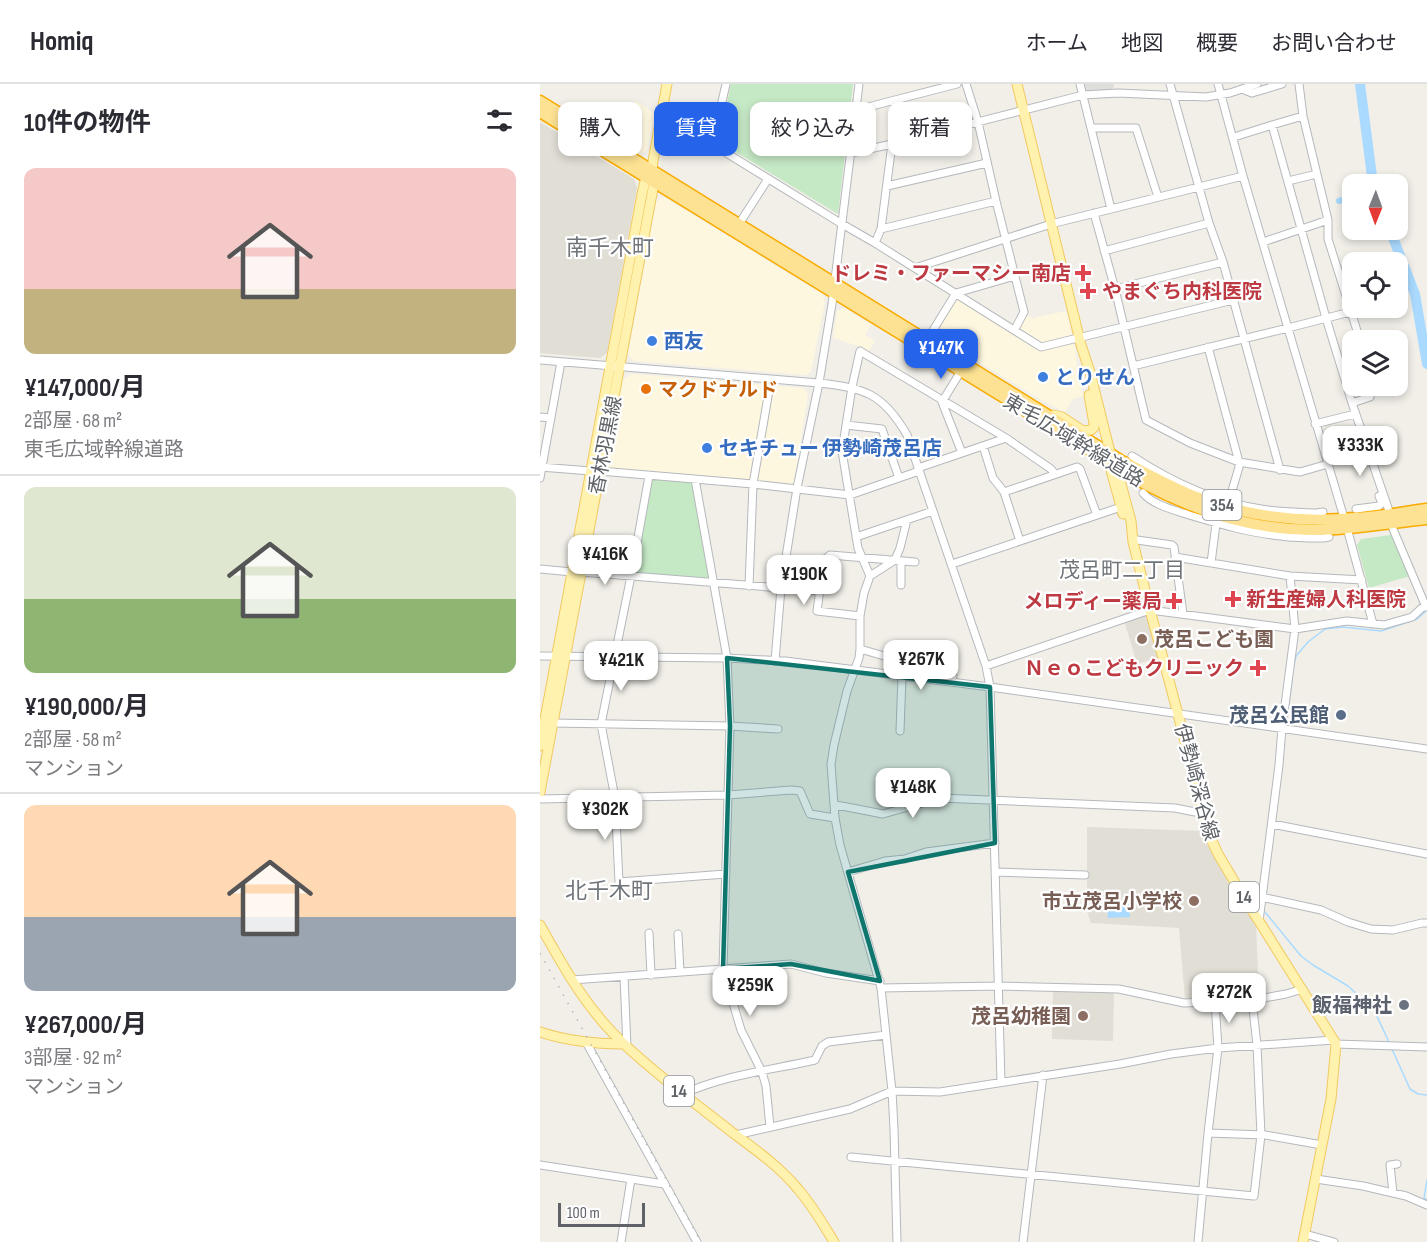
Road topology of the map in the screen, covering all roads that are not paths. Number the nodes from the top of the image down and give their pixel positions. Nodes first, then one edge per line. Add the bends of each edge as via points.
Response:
1 (667, 84) edge
2 (726, 84) edge
3 (859, 84) edge
4 (957, 84) edge
5 (966, 84) edge
6 (1017, 84) edge
7 (1080, 84) edge
8 (1116, 84) edge
9 (1170, 84) edge
10 (1218, 84) edge
11 (1257, 84) edge
12 (1282, 84) edge
13 (1299, 84) edge
14 (1242, 89) junction
15 (1118, 93) junction
16 (1083, 95) junction
17 (1221, 95) junction
18 (1173, 96) junction
19 (895, 100) joint
20 (540, 101) edge
21 (858, 102) edge
22 (876, 105) edge
23 (1023, 111) junction
24 (540, 112) edge
25 (1303, 116) junction
26 (978, 122) junction
27 (972, 124) edge
28 (1272, 125) junction
29 (1092, 128) junction
30 (1234, 137) junction
31 (851, 156) edge
32 (891, 156) edge
33 (987, 163) junction
34 (1317, 174) junction
35 (651, 176) junction
36 (1243, 176) junction
37 (768, 178) junction
38 (1288, 181) junction
39 (887, 186) junction
40 (1200, 187) junction
41 (1158, 197) junction
42 (996, 201) junction
43 (1111, 208) junction
44 (1094, 213) junction
45 (1329, 220) junction
46 (1209, 223) junction
47 (739, 224) junction
48 (842, 224) junction
49 (1051, 224) junction
50 (881, 229) junction
51 (1302, 229) junction
52 (1005, 238) junction
53 (1263, 242) junction
54 (875, 243) junction
55 (1104, 250) junction
56 (1223, 262) junction
57 (915, 268) junction
58 (1015, 276) junction
59 (1342, 285) edge
60 (834, 288) junction
61 (1115, 289) junction
62 (956, 293) junction
63 (1233, 300) junction
64 (1342, 314) edge
65 (1326, 318) junction
66 (1123, 327) junction
67 (1288, 328) junction
68 (1015, 329) junction
69 (1244, 338) junction
70 (927, 340) junction
71 (1081, 341) junction
72 (1208, 347) junction
73 (540, 360) edge
74 (561, 362) junction
75 (615, 366) junction
76 (1133, 366) junction
77 (961, 371) junction
78 (771, 379) junction
79 (819, 383) junction
80 (852, 387) junction
81 (1089, 395) junction
82 (1370, 396) edge
83 (942, 402) junction
84 (1352, 403) junction
85 (1044, 412) junction
86 (1355, 414) junction
87 (540, 417) edge
88 (551, 418) junction
89 (1316, 424) junction
90 (846, 425) junction
91 (1005, 438) junction
92 (983, 446) junction
93 (962, 453) junction
94 (1370, 454) junction
95 (1132, 456) dead end
96 (1110, 458) junction
97 (1239, 462) junction
98 (1328, 464) junction
99 (541, 467) edge
100 (919, 469) junction
101 (1280, 470) junction
102 (595, 471) junction
103 (1150, 471) junction
104 (1055, 474) junction
105 (649, 476) junction
106 (540, 478) edge
107 (898, 478) junction
108 (695, 479) junction
109 (753, 484) junction
110 (797, 488) junction
111 (1004, 492) junction
112 (1143, 493) dead end
113 (850, 495) junction
114 (1228, 501) junction
115 (1188, 505) junction
116 (1121, 507) junction
117 (1388, 508) dead end
118 (1356, 509) dead end
119 (933, 511) junction
120 (1261, 512) junction
121 (1323, 512) dead end
122 (1425, 514) edge
123 (1097, 515) junction
124 (1198, 518) junction
125 (907, 520) junction
126 (1216, 524) junction
127 (1346, 524) junction
128 (1393, 529) dead end
129 (1314, 530) junction
130 (856, 537) junction
131 (1300, 537) junction
132 (1329, 537) dead end
133 (1020, 541) junction
134 (1133, 542) junction
135 (1175, 557) junction
136 (862, 558) junction
137 (898, 561) junction
138 (915, 562) dead end
139 (1211, 563) junction
140 (952, 564) junction
141 (540, 569) edge
142 (576, 572) junction
143 (631, 576) junction
144 (870, 576) junction
145 (1290, 576) junction
146 (1362, 580) junction
147 (714, 583) junction
148 (901, 585) dead end
149 (749, 586) junction
150 (780, 588) junction
151 (819, 591) junction
152 (1426, 607) edge
153 (1150, 610) junction
154 (1183, 614) junction
155 (860, 616) junction
156 (1373, 624) junction
157 (1294, 629) junction
158 (860, 649) junction
159 (540, 656) edge
160 (561, 656) junction
161 (615, 657) junction
162 (727, 658) junction
163 (775, 661) junction
164 (986, 666) junction
165 (855, 669) junction
166 (902, 676) junction
167 (952, 676) dead end
168 (990, 687) junction
169 (1178, 714) junction
170 (546, 723) edge
171 (601, 724) junction
172 (730, 726) junction
173 (1282, 728) junction
174 (778, 729) dead end
175 (900, 731) dead end
176 (540, 746) edge
177 (1427, 749) edge
178 (540, 792) edge
179 (728, 795) junction
180 (615, 798) junction
181 (540, 799) edge
182 (993, 799) junction
183 (835, 806) junction
184 (1203, 812) junction
185 (835, 818) junction
186 (1272, 824) junction
187 (995, 843) junction
188 (1427, 854) edge
189 (848, 872) junction
190 (995, 872) junction
191 (726, 874) junction
192 (1085, 875) dead end
193 (1261, 897) junction
194 (1259, 921) junction
195 (1427, 923) edge
196 (540, 925) edge
197 (649, 933) dead end
198 (678, 934) dead end
199 (723, 969) junction
200 (680, 972) junction
201 (651, 975) junction
202 (624, 977) junction
203 (572, 980) junction
204 (880, 985) junction
205 (998, 986) junction
206 (1303, 989) junction
207 (1252, 1000) junction
208 (1215, 1002) junction
209 (540, 1032) edge
210 (886, 1035) junction
211 (586, 1042) junction
212 (1335, 1042) junction
213 (1257, 1045) junction
214 (626, 1046) junction
215 (1427, 1047) edge
216 (1218, 1048) junction
217 (762, 1072) junction
218 (1043, 1075) junction
219 (1000, 1082) junction
220 (892, 1091) junction
221 (683, 1094) junction
222 (770, 1127) junction
223 (1208, 1133) junction
224 (735, 1135) junction
225 (1261, 1135) junction
226 (1322, 1145) junction
227 (851, 1158) dead end
228 (895, 1162) junction
229 (1397, 1164) dead end
230 (540, 1165) edge
231 (1031, 1175) junction
232 (631, 1179) junction
233 (1316, 1179) junction
234 (664, 1184) junction
235 (1202, 1191) junction
236 (1393, 1193) junction
237 (1427, 1205) edge
238 (1304, 1238) edge
239 (621, 1242) edge
240 (697, 1242) edge
241 (834, 1242) edge
242 (839, 1242) edge
243 (897, 1242) edge
244 (1023, 1242) edge
245 (1198, 1242) edge
246 (1334, 1242) edge

1 - 35 main road, 香林羽黒線
2 - 37 street via 713,145
3 - 21 street
4 - 19 street
5 - 26 street
6 - 23 main road
7 - 16 street
8 - 15 street
9 - 18 street
10 - 17 street
11 - 14 street
12 - 14 street via 1252,93
13 - 25 street
14 - 17 street
15 - 16 street
15 - 18 street
16 - 23 street
16 - 29 street
17 - 18 street
17 - 30 street
18 - 40 street
19 - 22 street
20 - 35 highway, 東毛広域幹線道路 / 354
23 - 26 street
23 - 49 main road
24 - 35 highway, 東毛広域幹線道路 / 354
25 - 28 street
25 - 34 street
26 - 27 street
26 - 33 street
28 - 30 street
28 - 38 street
29 - 41 street via 1136,128
29 - 43 street
30 - 36 street
31 - 48 street
32 - 39 street
33 - 39 street
33 - 42 street
34 - 38 street
34 - 45 street
35 - 47 highway, 東毛広域幹線道路 / 354
35 - 60 highway, 東毛広域幹線道路 / 354
35 - 75 main road, 香林羽黒線
36 - 40 street
36 - 53 street
37 - 47 street
37 - 48 street
38 - 51 street
39 - 50 street
40 - 41 street
40 - 46 street
41 - 43 street
42 - 50 street
42 - 52 street
43 - 44 street
44 - 49 street
44 - 55 street
45 - 51 street
45 - 59 street via 1328,239
46 - 55 street
46 - 56 street
47 - 60 highway, 東毛広域幹線道路 / 354
48 - 54 street
48 - 60 street
49 - 52 street
49 - 71 main road
50 - 54 street
51 - 53 street
51 - 65 street
52 - 57 street
52 - 58 street
53 - 67 street
54 - 57 street
55 - 61 street
56 - 61 street
56 - 63 street
57 - 62 street
58 - 62 street
58 - 68 street via 1024,312
60 - 70 highway, 東毛広域幹線道路 / 354
60 - 77 highway, 東毛広域幹線道路 / 354
60 - 79 street
61 - 66 street
62 - 68 street
62 - 70 street
63 - 66 street
63 - 69 street
64 - 65 street
65 - 67 street
65 - 84 street
66 - 71 street
66 - 76 street
67 - 69 street
67 - 89 street
68 - 71 street via 1041,347
69 - 72 street
69 - 101 street
70 - 85 highway, 東毛広域幹線道路 / 354
71 - 81 main road
71 - 96 main road
72 - 76 street
72 - 97 street
73 - 74 street
74 - 75 street
74 - 88 street
75 - 78 street
75 - 102 main road, 香林羽黒線
76 - 97 street via 1146,420
77 - 83 street
77 - 96 highway, 東毛広域幹線道路 / 354
78 - 79 street
78 - 109 street
79 - 80 street
79 - 110 street
80 - 83 street via 860,351
80 - 90 street
80 - 100 street via 878,399 894,414 907,435
81 - 85 main road via 1094,427 1089,431
81 - 96 main road
82 - 84 street
83 - 91 street
83 - 93 street
84 - 86 street
85 - 96 highway, 東毛広域幹線道路 / 354
86 - 89 street
86 - 94 street
87 - 88 street
88 - 99 street
89 - 98 street
90 - 107 street via 882,429
90 - 113 street via 842,451
91 - 92 street
91 - 104 street
92 - 93 street
92 - 111 street via 993,478
93 - 100 street
94 - 117 street
94 - 118 street via 1367,459 1382,503 1379,507
95 - 103 street
96 - 103 highway, 東毛広域幹線道路 / 354
96 - 115 highway, 東毛広域幹線道路 / 354 via 1152,488
96 - 116 main road, 伊勢崎深谷線 / 14
96 - 134 main road, 伊勢崎深谷線 / 14 via 1131,521
97 - 101 street
97 - 114 street
98 - 101 street via 1300,472
98 - 127 street
99 - 102 street
99 - 106 street
100 - 107 street
100 - 119 street
102 - 105 street
102 - 142 main road, 香林羽黒線
103 - 114 street
103 - 120 highway, 東毛広域幹線道路 / 354 via 1197,497
104 - 111 street
104 - 123 street via 1077,466
105 - 108 street
105 - 143 street
107 - 113 street
108 - 109 street
108 - 147 street
109 - 110 street
109 - 149 street
110 - 113 street
110 - 150 street
111 - 133 street
112 - 124 street
113 - 130 street
114 - 120 street
115 - 124 street
115 - 129 highway, 東毛広域幹線道路 / 354 via 1240,521
116 - 123 street
116 - 134 main road, 伊勢崎深谷線 / 14
119 - 125 street
119 - 140 street
120 - 121 street
120 - 127 highway, 東毛広域幹線道路 / 354
122 - 127 highway, 東毛広域幹線道路 / 354
123 - 133 street
124 - 126 street
125 - 130 street
125 - 137 street
126 - 131 street
126 - 139 street
127 - 129 highway, 東毛広域幹線道路 / 354
127 - 146 street
128 - 152 street
129 - 131 street
130 - 136 street
131 - 132 street
133 - 140 street
134 - 135 street via 1172,545
134 - 153 main road, 伊勢崎深谷線 / 14
135 - 139 street
135 - 154 street
136 - 137 street
136 - 144 street
136 - 151 street via 827,557
137 - 138 street
137 - 144 street
137 - 148 street
139 - 145 street
140 - 164 street
141 - 142 street
142 - 143 street
142 - 160 main road, 香林羽黒線
143 - 147 street
143 - 161 street
144 - 155 street
145 - 146 street
145 - 157 street
146 - 156 street
147 - 149 street
147 - 162 street
149 - 150 street
150 - 151 street
150 - 163 street
151 - 155 street via 819,613
152 - 156 street via 1412,617 1384,626
153 - 154 street
153 - 164 street
153 - 169 main road, 伊勢崎深谷線 / 14
154 - 157 street
155 - 158 street
156 - 157 street via 1347,621
157 - 173 street
158 - 165 street
158 - 167 street
159 - 160 street
160 - 161 street
160 - 170 main road, 香林羽黒線
161 - 162 street
161 - 171 street
162 - 163 street
162 - 172 street
163 - 165 street
164 - 168 street
165 - 166 street
165 - 183 street via 831,764
166 - 168 street
166 - 175 street
168 - 169 street
168 - 182 street
169 - 173 street
169 - 184 main road, 伊勢崎深谷線 / 14
170 - 171 street
170 - 176 main road, 香林羽黒線
170 - 178 main road, 香林羽黒線
171 - 172 street
171 - 180 street
172 - 174 street
172 - 179 street
173 - 177 street
173 - 186 street
179 - 180 street
179 - 185 street via 800,791 810,814
179 - 191 street
180 - 181 street
180 - 191 street via 619,882
182 - 183 street via 940,798 883,814
182 - 184 street
182 - 187 street
183 - 185 street
184 - 194 main road, 伊勢崎深谷線 / 14 via 1218,854
185 - 189 street
186 - 188 street
186 - 193 street
187 - 189 street via 926,852
187 - 190 street
189 - 204 street
190 - 192 street
190 - 205 street
191 - 199 street
193 - 194 street
193 - 195 street via 1321,910 1371,929 1393,930
194 - 206 main road, 伊勢崎深谷線 / 14
196 - 203 main road, 14
197 - 201 street
198 - 200 street
199 - 200 street
199 - 204 street via 791,964
199 - 217 street via 741,1030
200 - 201 street
201 - 202 street
202 - 203 street
202 - 214 street
203 - 214 main road, 14 via 601,1021
204 - 205 street
204 - 210 street
205 - 208 street via 1119,989 1184,1003
205 - 219 street
206 - 207 street
206 - 212 main road, 伊勢崎深谷線 / 14
207 - 208 street
207 - 213 street
208 - 216 street
209 - 211 main road
210 - 217 street via 828,1042 815,1060
210 - 220 street
211 - 214 main road
211 - 234 street
212 - 213 street
212 - 215 street
212 - 226 main road via 1331,1099
213 - 216 street
213 - 225 street
214 - 221 main road, 14
216 - 218 street
216 - 223 street
217 - 221 street via 718,1081
217 - 222 street
218 - 219 street
218 - 231 street
219 - 220 street via 940,1092
220 - 222 street via 850,1109
220 - 228 street
221 - 224 main road, 14
222 - 224 street
223 - 225 street
223 - 235 street
224 - 241 main road, 14 via 799,1189
225 - 226 street
225 - 235 street via 1254,1196
226 - 233 main road
227 - 228 street
228 - 231 street
228 - 243 street
229 - 236 street via 1390,1166
230 - 232 street
231 - 235 street
231 - 244 street
232 - 234 street
232 - 239 street
233 - 236 street
233 - 238 main road
234 - 240 street
235 - 245 street
236 - 237 street
238 - 246 street
241 - 242 street

